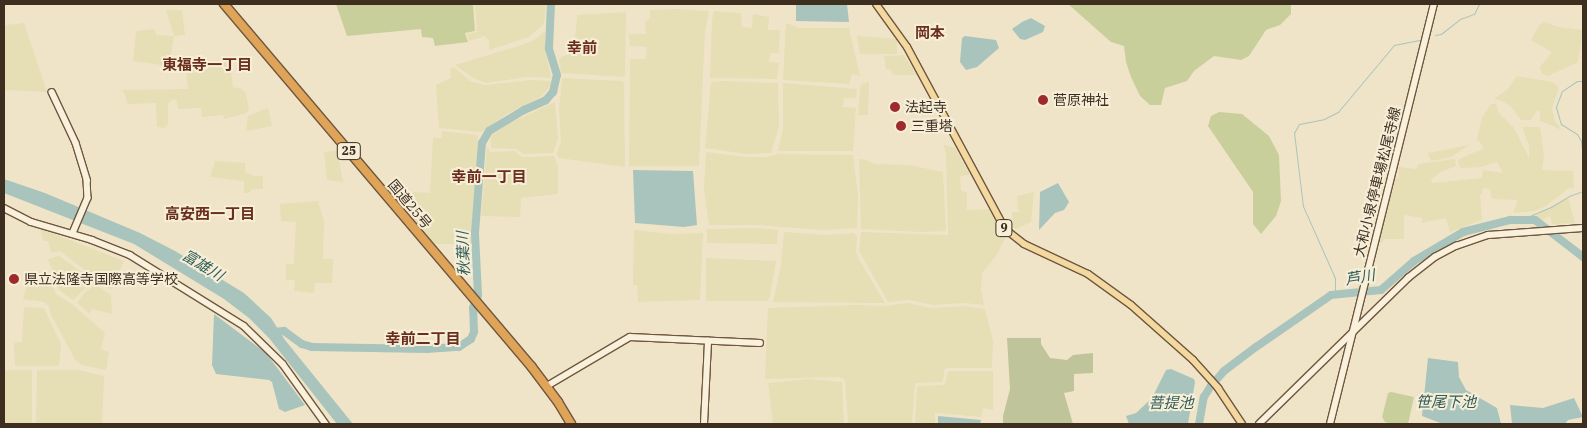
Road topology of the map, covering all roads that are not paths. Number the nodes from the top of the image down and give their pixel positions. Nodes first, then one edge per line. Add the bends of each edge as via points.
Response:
1 (224, 4) edge
2 (876, 4) edge
3 (1434, 4) edge
4 (52, 92) dead end
5 (4, 208) edge
6 (1583, 228) edge
7 (74, 232) junction
8 (1352, 334) junction
9 (708, 341) junction
10 (760, 343) dead end
11 (547, 386) junction
12 (326, 424) edge
13 (571, 424) edge
14 (704, 424) edge
15 (1242, 424) edge
16 (1259, 424) edge
17 (1330, 424) edge

1 - 11 highway, 国道25号 / 25
2 - 15 main road, 9 via 907,47 1005,229 1024,244 1108,286 1182,348 1218,388
3 - 8 street, 大和小泉停車場松尾寺線
4 - 7 street via 76,143 88,185 86,205
5 - 7 street via 31,222
6 - 8 street via 1488,236 1449,249 1408,278
7 - 12 street via 130,256 244,326 270,349
8 - 16 street
8 - 17 street, 大和小泉停車場松尾寺線
9 - 10 street
9 - 11 street via 630,337
9 - 14 street
11 - 13 highway, 国道25号 / 25

